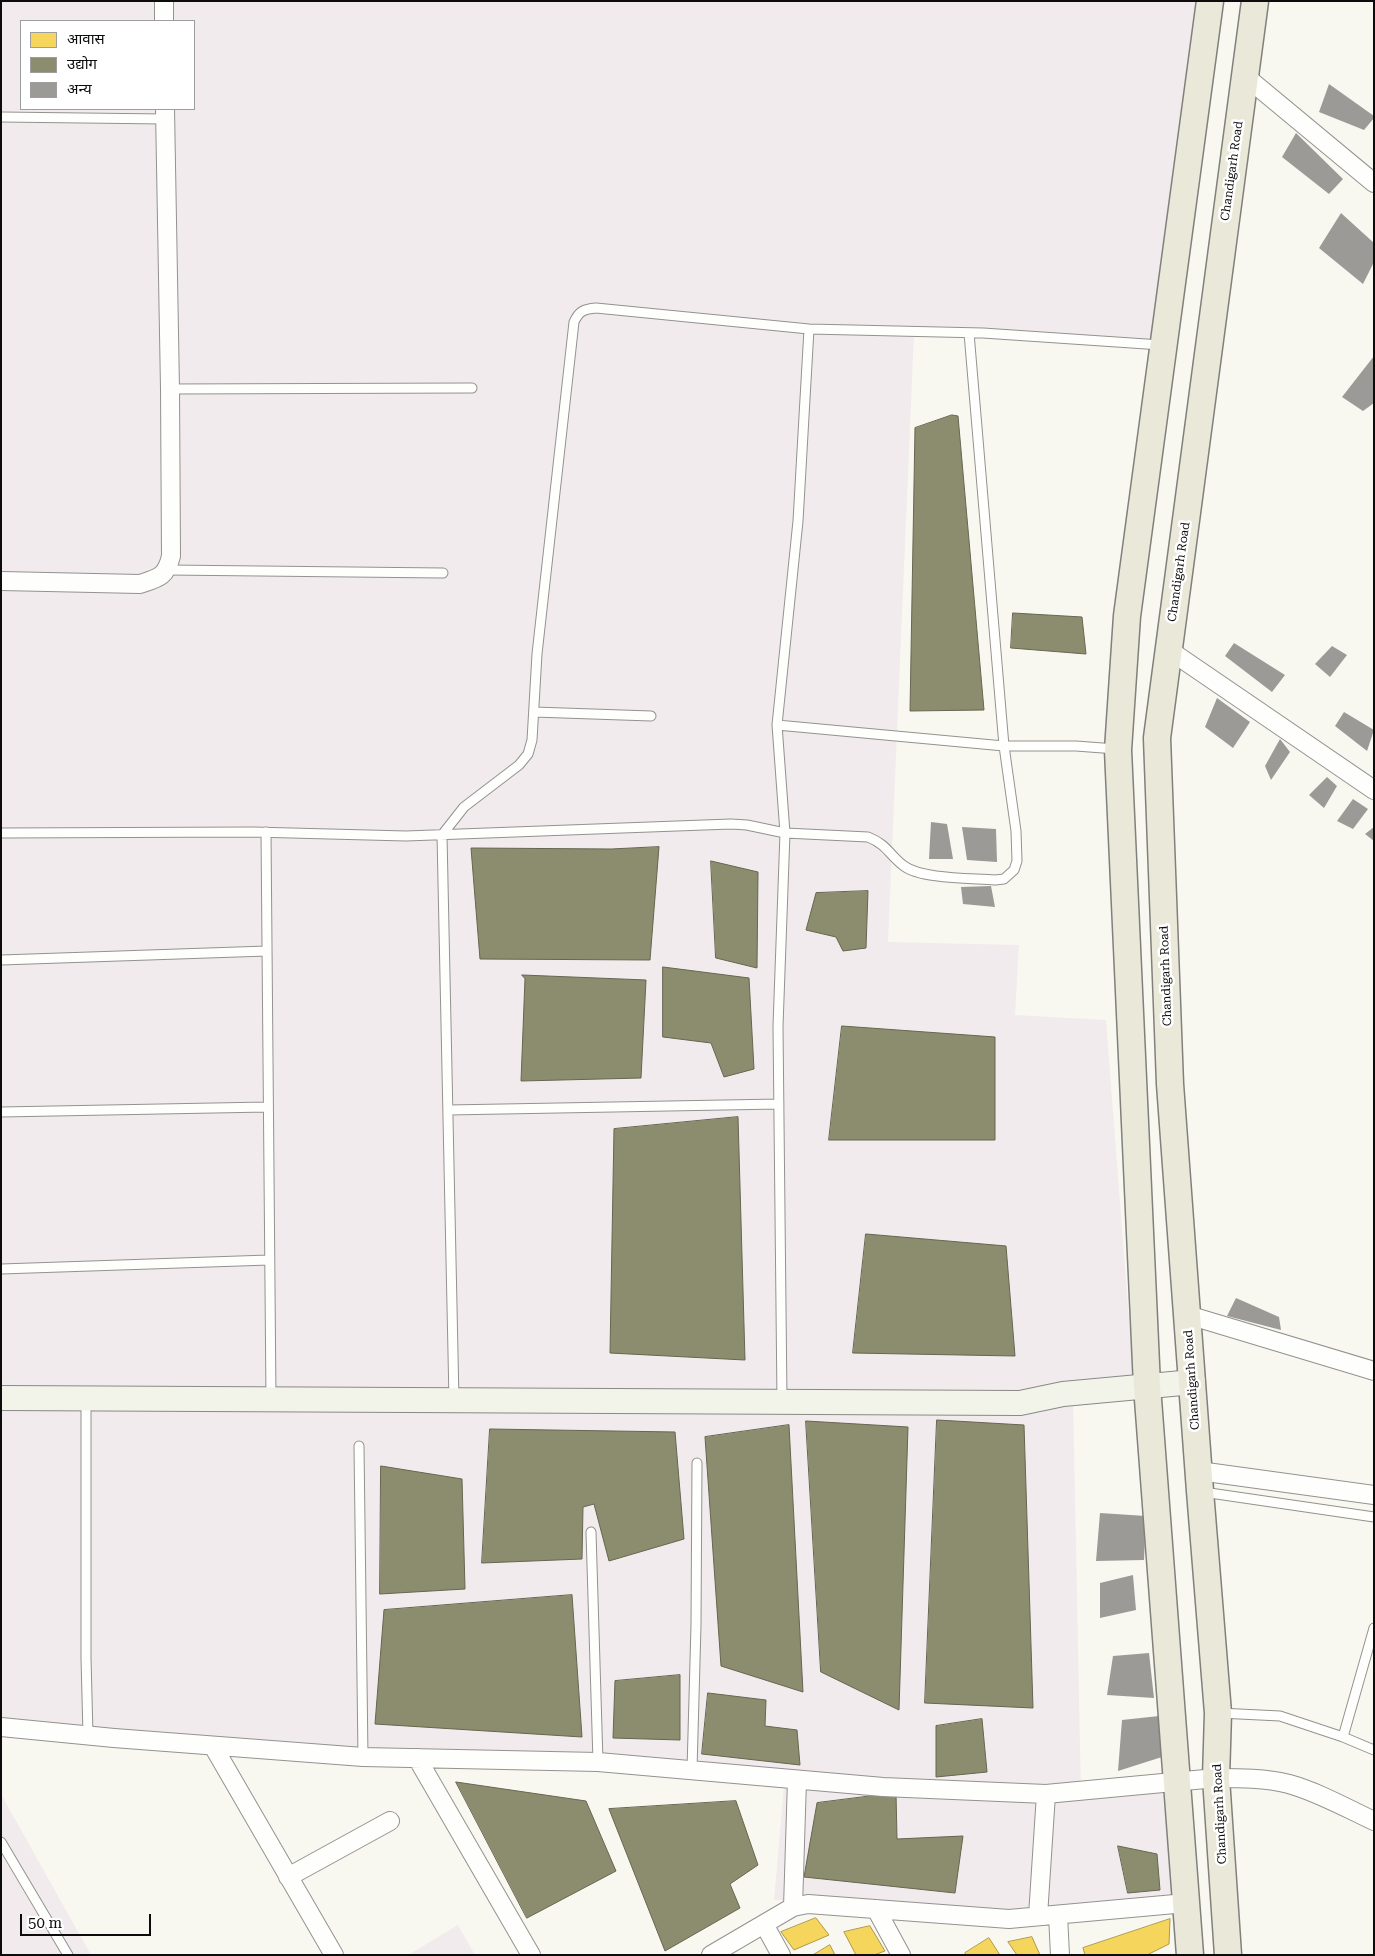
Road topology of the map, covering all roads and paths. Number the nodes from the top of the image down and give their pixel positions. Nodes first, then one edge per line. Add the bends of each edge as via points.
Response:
1 (164, 1) edge
2 (1210, 1) edge
3 (1255, 1) edge
4 (164, 20) edge
5 (1245, 76) junction
6 (165, 114) edge
7 (1, 118) edge
8 (1374, 182) edge
9 (809, 329) junction
10 (969, 333) junction
11 (1164, 345) junction
12 (472, 388) dead end
13 (170, 389) junction
14 (168, 570) junction
15 (443, 573) dead end
16 (1, 581) edge
17 (1169, 650) junction
18 (534, 712) junction
19 (651, 716) dead end
20 (777, 725) junction
21 (1004, 746) junction
22 (1118, 750) junction
23 (1374, 790) edge
24 (266, 832) junction
25 (1, 833) edge
26 (784, 833) junction
27 (442, 835) junction
28 (267, 951) junction
29 (1, 960) edge
30 (779, 1104) junction
31 (267, 1108) junction
32 (448, 1110) junction
33 (1, 1112) edge
34 (269, 1260) junction
35 (1, 1269) edge
36 (1188, 1315) junction
37 (1374, 1371) edge
38 (1193, 1382) junction
39 (1147, 1386) junction
40 (1, 1398) edge
41 (86, 1398) junction
42 (271, 1399) junction
43 (454, 1400) junction
44 (782, 1402) junction
45 (359, 1446) dead end
46 (697, 1463) dead end
47 (1199, 1481) junction
48 (1374, 1495) edge
49 (1374, 1517) edge
50 (591, 1532) dead end
51 (1374, 1628) edge
52 (1218, 1713) junction
53 (1, 1727) edge
54 (88, 1736) junction
55 (1343, 1736) junction
56 (213, 1746) junction
57 (1374, 1750) edge
58 (363, 1757) junction
59 (417, 1758) junction
60 (598, 1762) junction
61 (692, 1770) junction
62 (1216, 1778) junction
63 (797, 1780) junction
64 (1178, 1782) junction
65 (1046, 1794) junction
66 (390, 1821) dead end
67 (1374, 1821) edge
68 (1, 1842) edge
69 (288, 1877) junction
70 (1186, 1903) junction
71 (793, 1907) junction
72 (876, 1909) junction
73 (1058, 1915) junction
74 (1038, 1916) junction
75 (764, 1924) junction
76 (68, 1955) edge
77 (334, 1955) edge
78 (531, 1955) edge
79 (711, 1955) edge
80 (781, 1955) edge
81 (902, 1955) edge
82 (1060, 1955) edge
83 (1190, 1955) edge
84 (1228, 1955) edge

1 - 4 street
2 - 11 main road
3 - 5 main road, Chandigarh Road
5 - 8 street
5 - 17 main road, Chandigarh Road
6 - 7 lane
6 - 13 street
9 - 10 lane
9 - 18 lane via 596,308 580,312 574,322 538,644
9 - 20 lane via 798,521
10 - 11 lane
10 - 21 lane
11 - 22 main road via 1127,616
12 - 13 lane
13 - 14 street via 171,556
14 - 15 lane
14 - 16 street via 158,578 140,584
17 - 23 street
17 - 36 main road, Chandigarh Road via 1157,738 1170,1084
18 - 19 lane
18 - 27 lane via 528,754 513,770 464,807
20 - 21 lane
20 - 26 lane
21 - 22 lane via 1076,746
21 - 26 lane via 1017,861 1014,870 1004,879 918,873 904,866 881,842 868,837
22 - 39 main road
24 - 25 lane
24 - 27 lane
24 - 28 lane
26 - 27 lane via 731,824
26 - 30 lane
27 - 32 lane
28 - 29 lane
28 - 31 lane
30 - 32 lane
30 - 44 lane
31 - 33 lane
31 - 34 lane
32 - 43 lane
34 - 35 lane
34 - 42 lane
36 - 37 street
36 - 38 main road, Chandigarh Road
38 - 39 street
38 - 47 main road, Chandigarh Road
39 - 44 street via 1063,1394 1020,1403
39 - 64 main road
40 - 41 street
41 - 42 street
41 - 54 lane
42 - 43 street
43 - 44 street
45 - 58 lane
46 - 61 lane
47 - 48 street
47 - 49 lane
47 - 52 main road, Chandigarh Road
50 - 60 lane
51 - 55 lane
52 - 55 lane via 1280,1716
52 - 62 main road, Chandigarh Road
53 - 54 street
54 - 56 street
55 - 57 lane
56 - 58 street
56 - 69 street
58 - 59 street
59 - 60 street
59 - 78 street
60 - 61 street
61 - 63 street
62 - 64 street
62 - 67 street via 1287,1784
62 - 84 main road, Chandigarh Road
63 - 65 street
63 - 71 street
64 - 65 street
64 - 70 main road
65 - 74 street
66 - 69 street
68 - 76 lane
69 - 77 street
70 - 73 street
70 - 83 main road
71 - 72 street via 808,1904
71 - 75 street
72 - 74 street via 1009,1919
72 - 81 street
73 - 74 street
73 - 82 street
75 - 79 street
75 - 80 street

